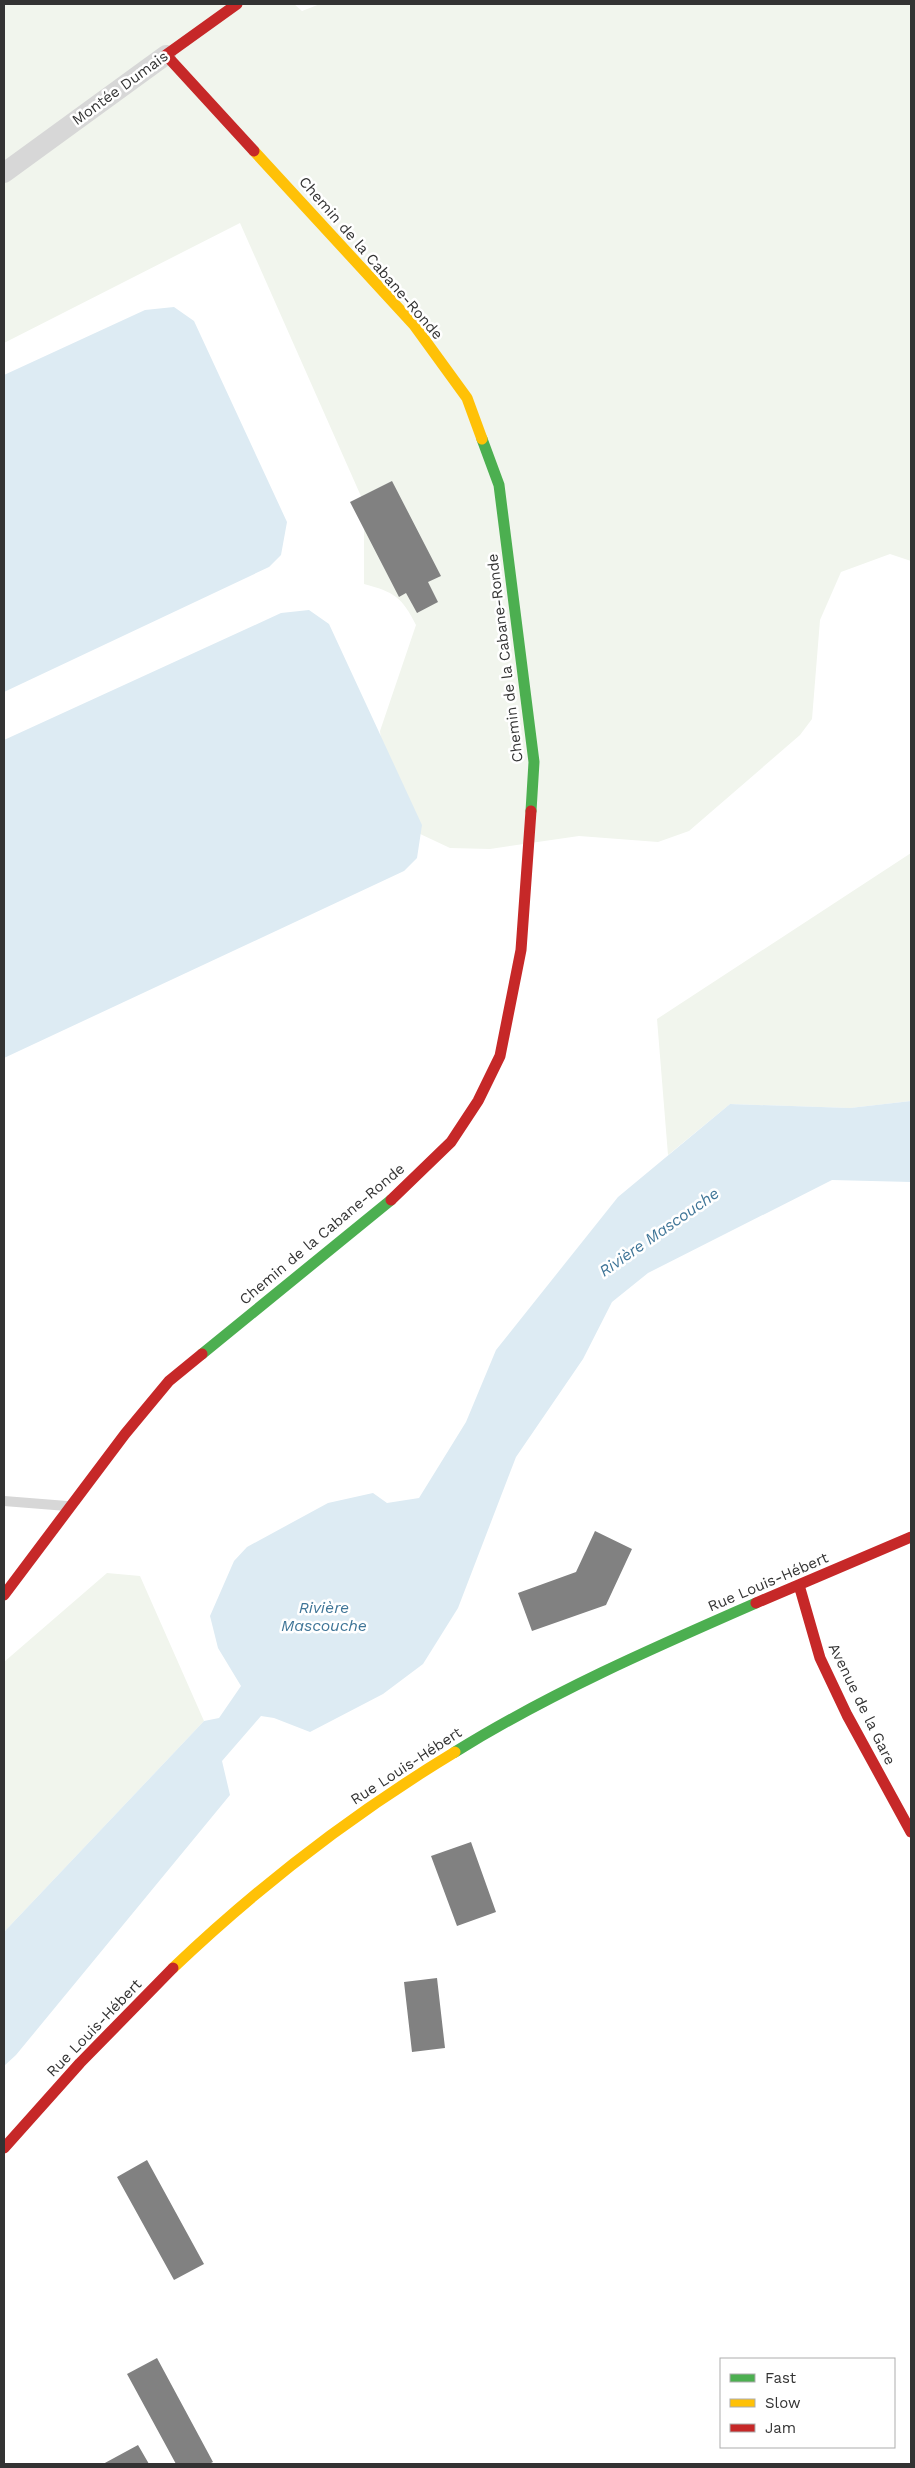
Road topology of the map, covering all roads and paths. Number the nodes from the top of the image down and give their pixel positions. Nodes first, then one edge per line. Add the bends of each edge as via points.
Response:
1 (237, 4) edge
2 (166, 55) junction
3 (4, 173) edge
4 (4, 1501) edge
5 (70, 1506) junction
6 (911, 1537) edge
7 (799, 1585) junction
8 (4, 1595) edge
9 (911, 1832) edge
10 (4, 2148) edge

1 - 2 street, Montée Dumais
2 - 3 street, Montée Dumais
2 - 5 street, Chemin de la Cabane-Ronde via 414,325 467,398 499,485 534,762 521,950 500,1056 478,1101 451,1142 397,1195 169,1381
4 - 5 lane
5 - 8 street, Chemin de la Cabane-Ronde
6 - 7 street, Rue Louis-Hébert
7 - 9 street, Avenue de la Gare via 820,1658 846,1715
7 - 10 street, Rue Louis-Hébert via 619,1664 508,1720 352,1818 244,1904 173,1968 98,2043

